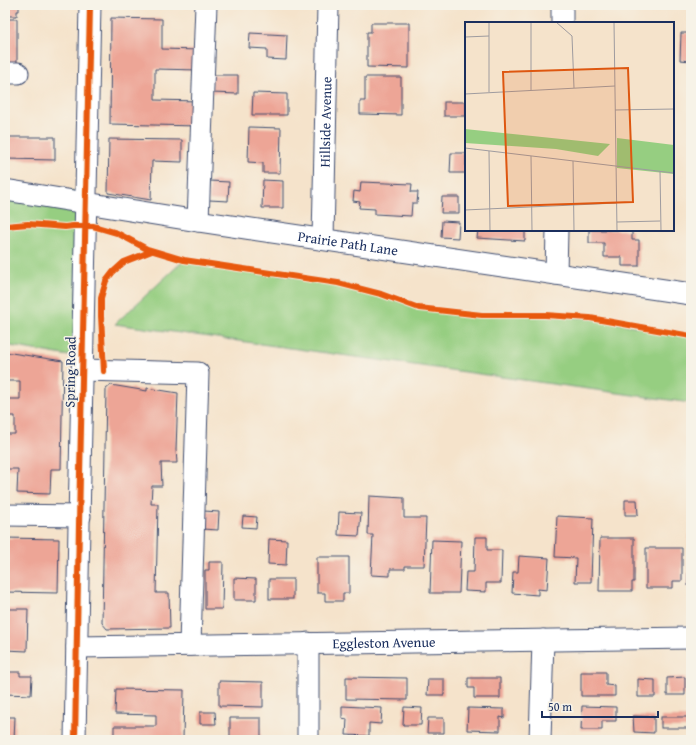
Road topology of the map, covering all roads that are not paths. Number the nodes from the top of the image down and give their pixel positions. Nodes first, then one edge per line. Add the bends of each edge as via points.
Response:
1 (90, 5) edge
2 (206, 5) edge
3 (328, 5) edge
4 (562, 5) edge
5 (562, 22) edge
6 (5, 190) edge
7 (85, 203) junction
8 (198, 221) junction
9 (557, 231) edge
10 (323, 239) junction
11 (556, 274) junction
12 (691, 294) edge
13 (83, 370) junction
14 (5, 515) edge
15 (80, 516) junction
16 (691, 638) edge
17 (543, 640) junction
18 (308, 643) junction
19 (190, 645) junction
20 (77, 647) junction
21 (75, 740) edge
22 (308, 740) edge
23 (540, 740) edge

1 - 7 street, Spring Road
2 - 8 street
3 - 10 street, Hillside Avenue
4 - 5 street
6 - 7 street, Prairie Path Lane
7 - 8 street, Prairie Path Lane
7 - 13 street, Spring Road
8 - 10 street, Prairie Path Lane
9 - 11 street
10 - 11 street, Prairie Path Lane
11 - 12 street, Prairie Path Lane
13 - 15 street, Spring Road
13 - 19 street via 198,373
14 - 15 street
15 - 20 street, Spring Road
16 - 17 street, Eggleston Avenue
17 - 18 street, Eggleston Avenue
17 - 23 street
18 - 19 street, Eggleston Avenue
18 - 22 street
19 - 20 street, Eggleston Avenue
20 - 21 street, Spring Road

